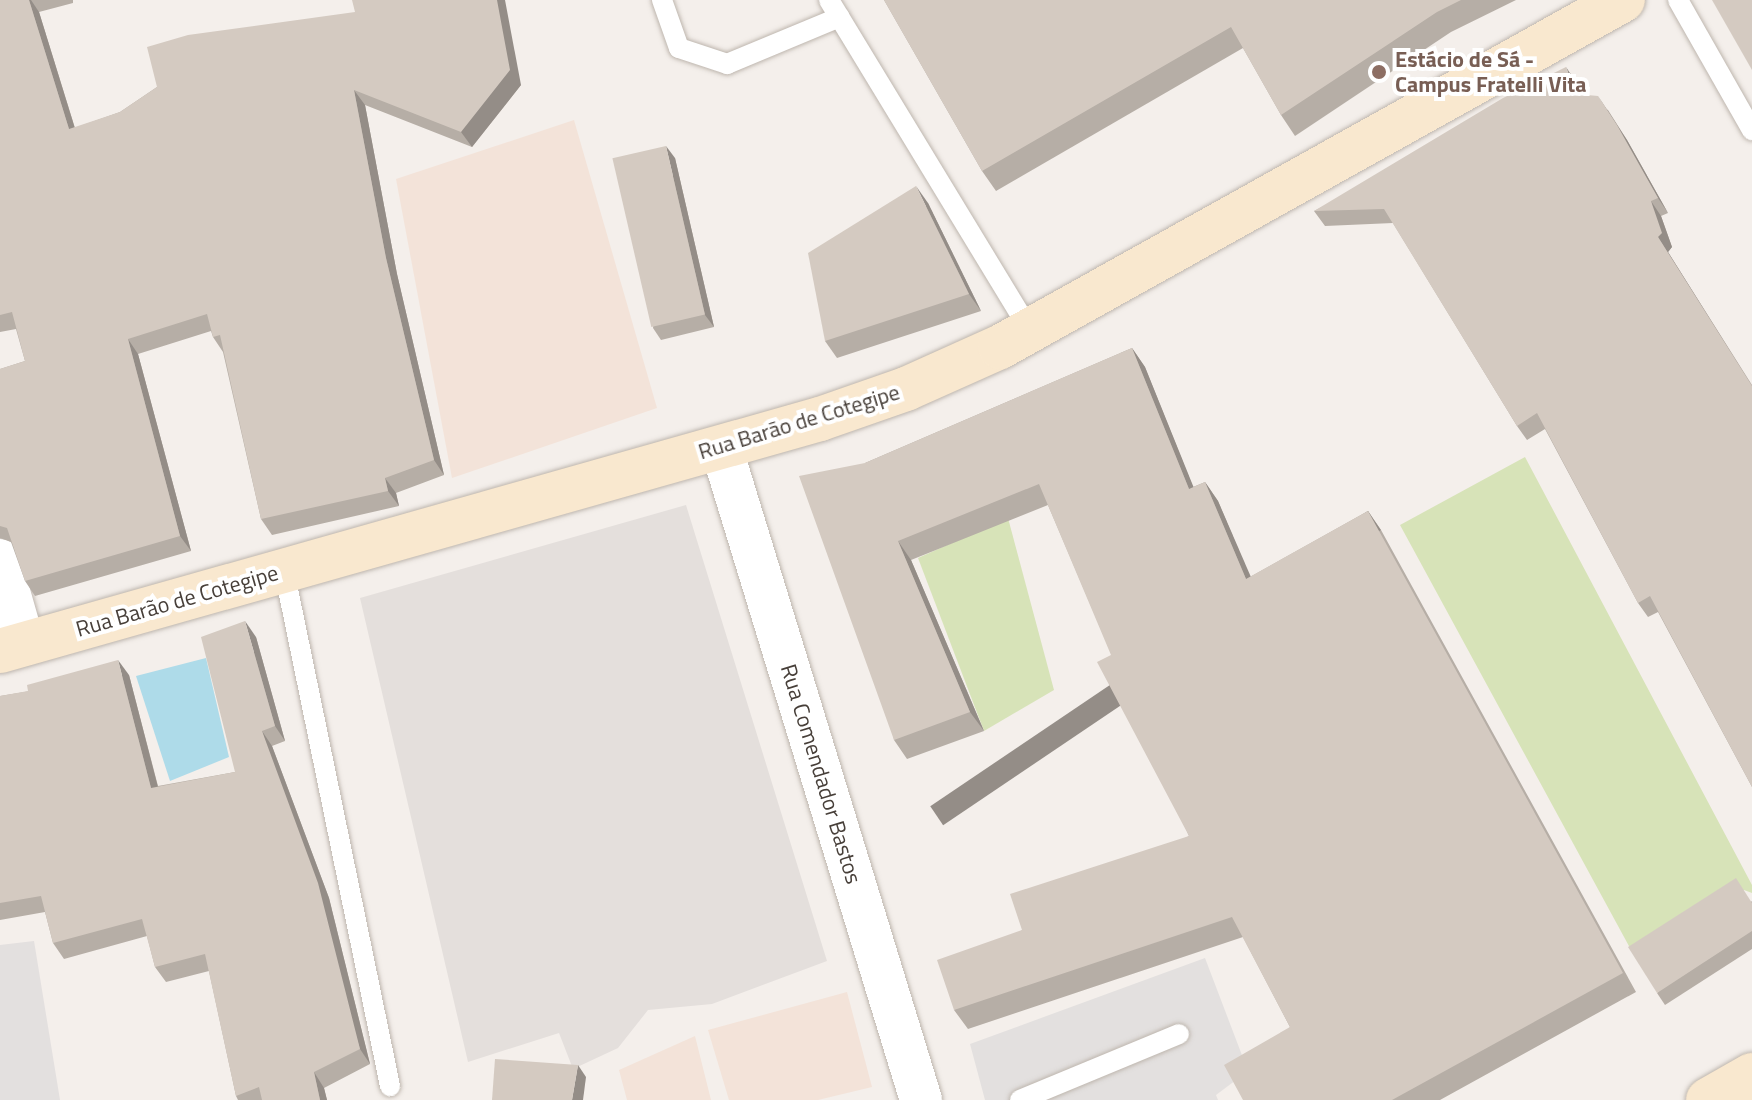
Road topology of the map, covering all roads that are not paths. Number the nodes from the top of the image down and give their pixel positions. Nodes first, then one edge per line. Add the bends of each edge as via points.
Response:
1 (662, 0) edge
2 (1623, 0) edge
3 (1678, 0) edge
4 (834, 9) edge
5 (1752, 130) edge
6 (1030, 330) junction
7 (721, 447) junction
8 (0, 560) edge
9 (284, 570) junction
10 (12, 648) edge
11 (1179, 1034) dead end
12 (1752, 1075) edge
13 (390, 1086) dead end
14 (921, 1100) edge
15 (1020, 1100) edge
16 (1708, 1100) edge

1 - 4 lane via 679,48 727,64
2 - 6 street, Rua Barão de Cotegipe
3 - 5 lane
4 - 6 lane
6 - 7 street, Rua Barão de Cotegipe via 906,389
7 - 9 street, Rua Barão de Cotegipe
7 - 14 street, Rua Comendador Bastos
8 - 10 street
9 - 10 street, Rua Barão de Cotegipe
9 - 13 lane
11 - 15 lane
12 - 16 street

